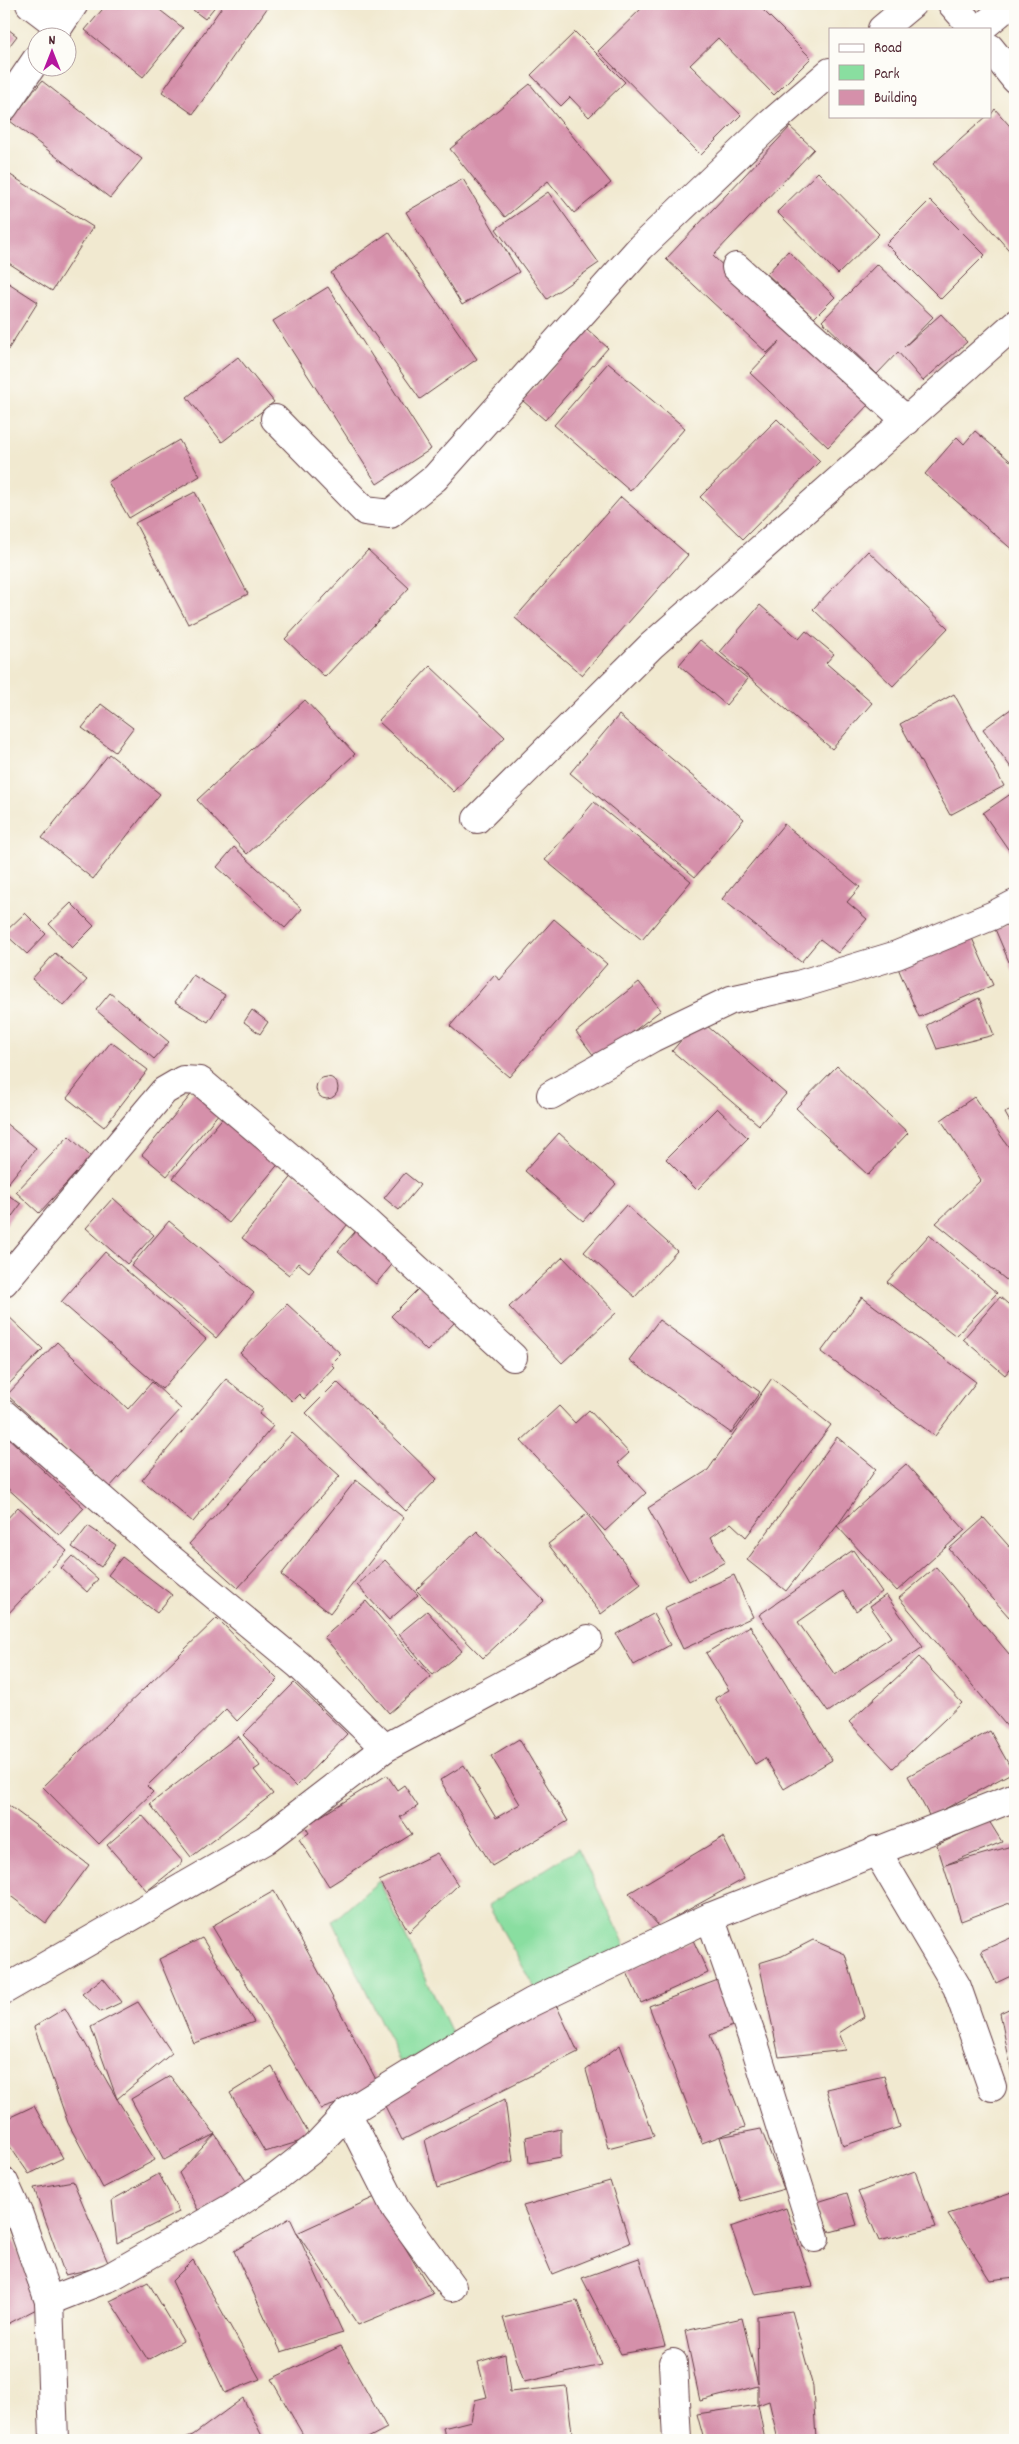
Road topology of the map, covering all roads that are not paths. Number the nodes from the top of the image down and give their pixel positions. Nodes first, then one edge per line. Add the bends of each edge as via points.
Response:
1 (30, 4) edge
2 (74, 4) edge
3 (912, 4) edge
4 (952, 4) edge
5 (1010, 4) edge
6 (51, 28) edge
7 (58, 28) edge
8 (883, 28) edge
9 (973, 28) edge
10 (981, 28) edge
11 (992, 50) edge
12 (28, 72) edge
13 (829, 73) edge
14 (1015, 79) edge
15 (4, 107) edge
16 (736, 267) dead end
17 (1015, 324) edge
18 (275, 419) dead end
19 (907, 422) junction
20 (477, 819) dead end
21 (1015, 904) edge
22 (551, 1094) dead end
23 (4, 1282) edge
24 (513, 1357) dead end
25 (4, 1414) edge
26 (588, 1639) dead end
27 (385, 1748) junction
28 (1015, 1797) edge
29 (876, 1850) junction
30 (710, 1917) junction
31 (4, 1990) edge
32 (992, 2088) dead end
33 (347, 2113) junction
34 (4, 2182) edge
35 (815, 2238) dead end
36 (452, 2287) dead end
37 (49, 2301) junction
38 (673, 2363) dead end
39 (54, 2440) edge
40 (677, 2440) edge

1 - 6 street
2 - 7 street
3 - 8 street
4 - 9 street
5 - 10 street
11 - 14 street
12 - 15 street
13 - 18 street via 770,122 641,248 435,478 390,514 365,511
16 - 19 street
17 - 19 street
19 - 20 street via 651,646
21 - 22 street via 897,955 798,985 730,1000 652,1038
23 - 24 street via 164,1091 183,1080 200,1081 364,1220
25 - 27 street via 166,1555 300,1665
26 - 27 street
27 - 31 street via 265,1840
28 - 29 street
29 - 30 street
29 - 32 street via 957,1987
30 - 33 street via 532,2002 477,2032
30 - 35 street via 754,2043
33 - 36 street via 396,2210
33 - 37 street via 314,2148 231,2208 110,2277
34 - 37 street
37 - 39 street
38 - 40 street

